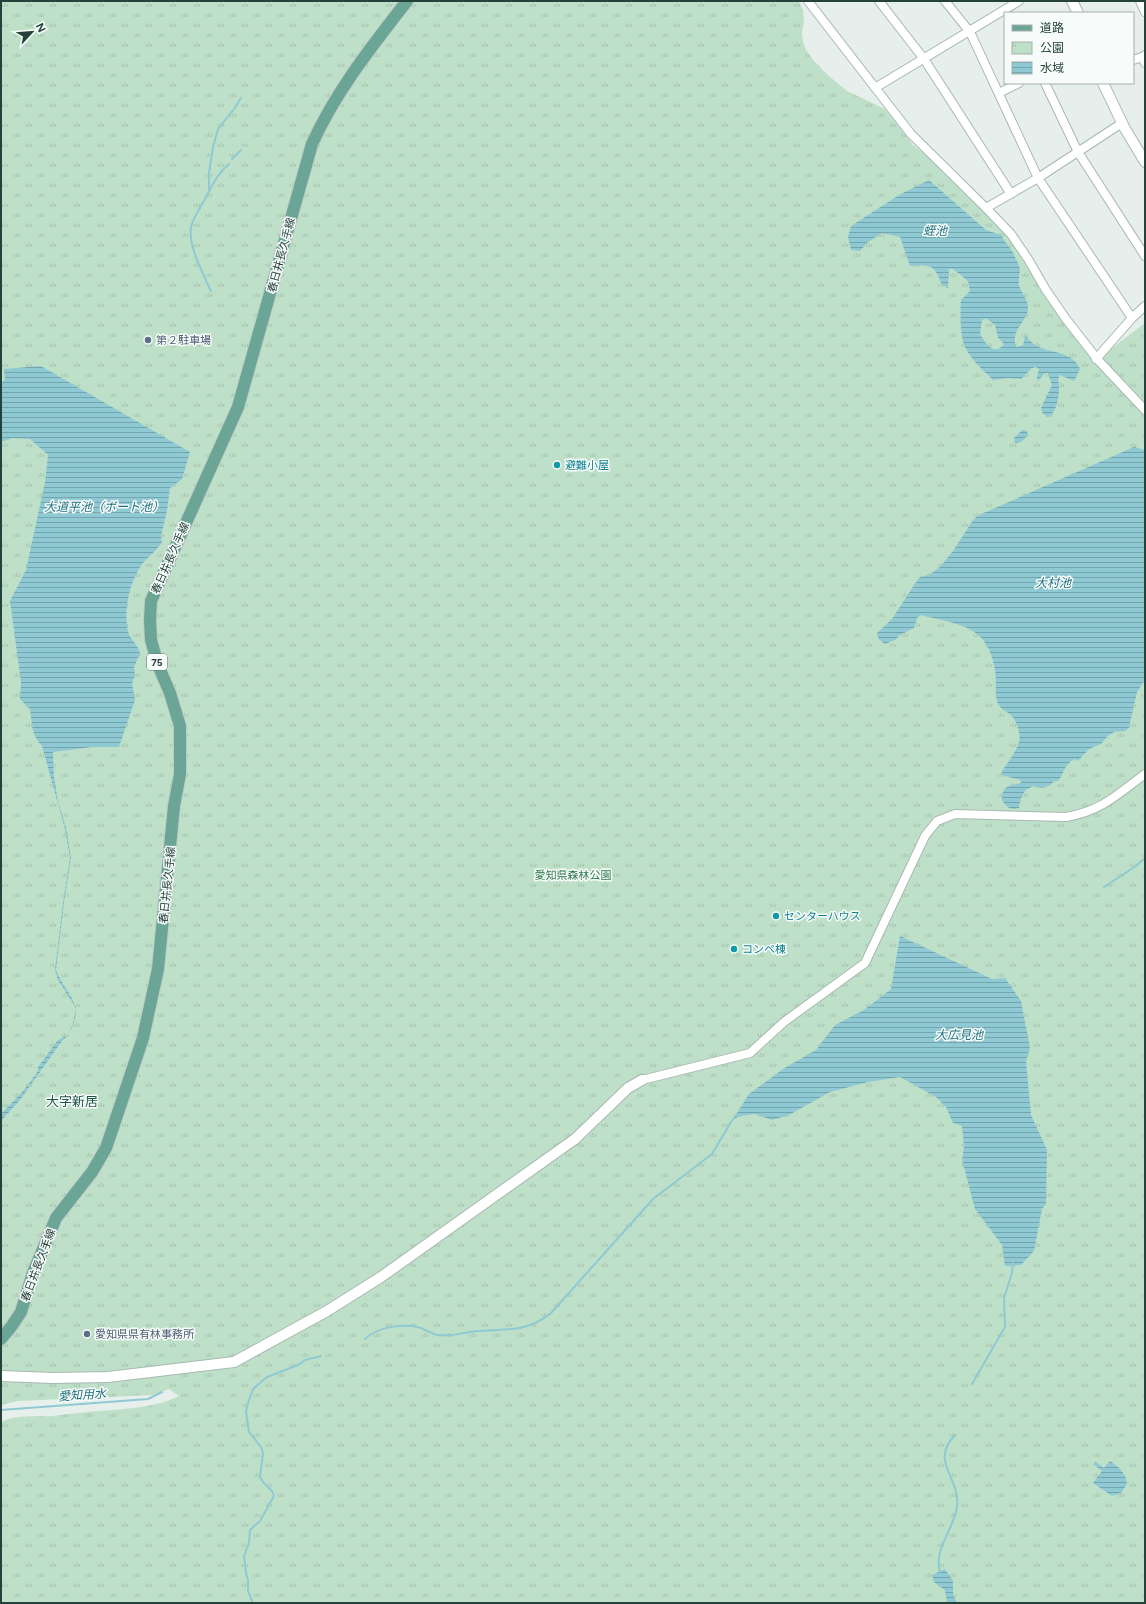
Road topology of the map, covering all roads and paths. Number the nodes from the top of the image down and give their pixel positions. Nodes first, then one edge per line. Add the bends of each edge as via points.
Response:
1 (407, 1) edge
2 (808, 1) edge
3 (879, 1) edge
4 (945, 1) edge
5 (1072, 1) edge
6 (1014, 2) edge
7 (1017, 12) edge
8 (1078, 12) edge
9 (970, 32) junction
10 (924, 59) junction
11 (1144, 59) edge
12 (1134, 60) edge
13 (1017, 84) edge
14 (1045, 84) edge
15 (1103, 84) edge
16 (875, 88) junction
17 (999, 93) junction
18 (1122, 123) junction
19 (1078, 152) junction
20 (1145, 162) edge
21 (1038, 178) junction
22 (1011, 194) junction
23 (986, 208) junction
24 (1145, 256) edge
25 (1145, 306) edge
26 (1132, 318) junction
27 (1096, 359) junction
28 (1145, 410) edge
29 (1145, 774) edge
30 (642, 1080) joint
31 (1, 1339) edge
32 (1, 1376) edge

1 - 31 main road, 春日井長久手線 / 75 via 337,95 312,144 238,407 151,601 151,640 180,726 180,774 174,806 158,969 143,1038 106,1148 92,1172 56,1218 38,1260 21,1312
2 - 16 street
3 - 10 street
4 - 9 street
5 - 8 street
6 - 7 street
6 - 9 street
9 - 10 street
9 - 17 street
10 - 16 street
10 - 22 street
11 - 12 street
13 - 17 street
14 - 19 street
15 - 18 street
16 - 23 street via 911,134
17 - 21 street
18 - 19 street
18 - 20 street
19 - 21 street
19 - 24 street
21 - 22 street
21 - 26 street
22 - 23 street
23 - 27 street via 1011,234 1046,290
25 - 26 street
26 - 27 street
27 - 28 street
29 - 30 street via 1100,807 1080,815 1066,817 955,814 937,821 925,836 865,963 784,1022 750,1052
30 - 32 street via 628,1088 575,1139 381,1277 327,1311 234,1362 108,1377

